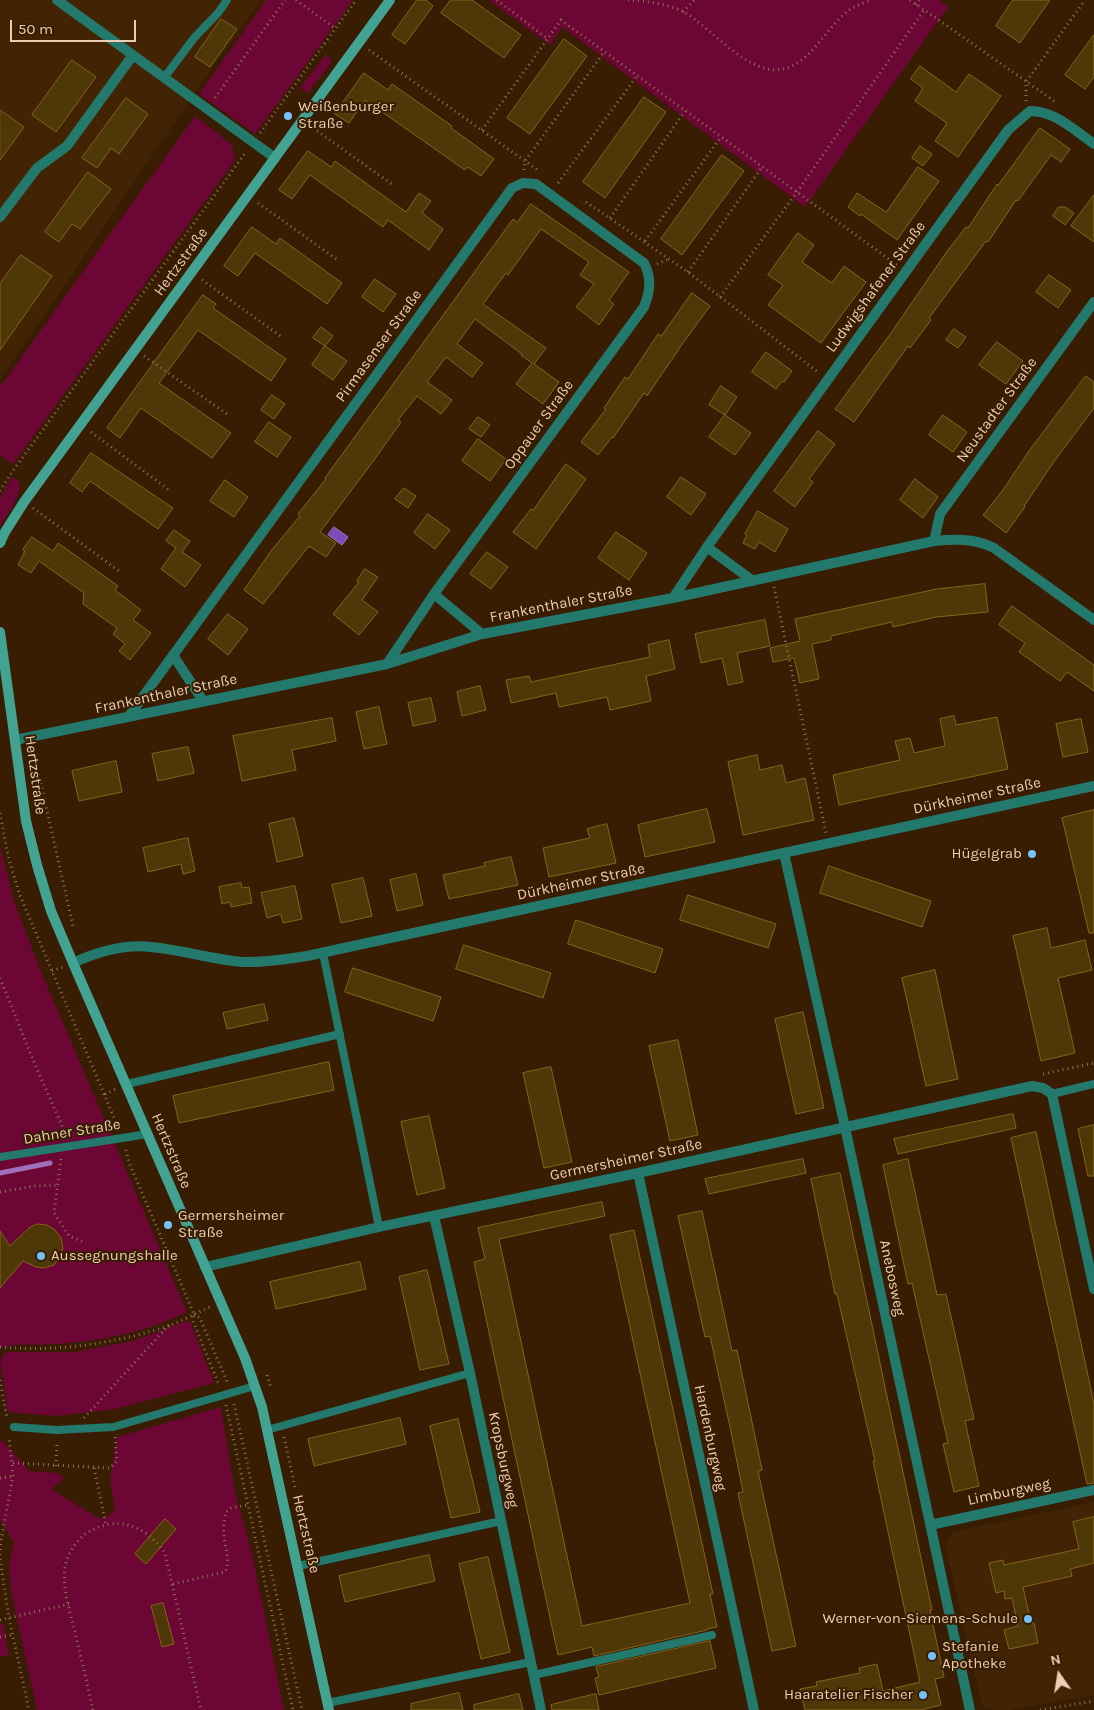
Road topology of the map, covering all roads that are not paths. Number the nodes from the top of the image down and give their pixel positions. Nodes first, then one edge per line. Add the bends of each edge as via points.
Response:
1 (57, 0) edge
2 (227, 0) edge
3 (390, 0) edge
4 (133, 55) junction
5 (164, 78) junction
6 (1094, 144) edge
7 (274, 158) junction
8 (0, 217) edge
9 (647, 268) joint
10 (1094, 302) edge
11 (934, 541) junction
12 (0, 543) edge
13 (707, 547) junction
14 (753, 581) junction
15 (434, 594) junction
16 (673, 598) junction
17 (1094, 620) edge
18 (0, 632) edge
19 (482, 634) junction
20 (173, 655) junction
21 (387, 664) junction
22 (202, 702) junction
23 (129, 716) junction
24 (15, 740) junction
25 (1094, 786) edge
26 (784, 853) junction
27 (323, 953) junction
28 (73, 963) junction
29 (340, 1034) junction
30 (127, 1084) junction
31 (1094, 1084) edge
32 (1052, 1094) junction
33 (845, 1127) junction
34 (148, 1134) junction
35 (0, 1157) edge
36 (638, 1173) junction
37 (434, 1216) junction
38 (379, 1227) junction
39 (205, 1267) junction
40 (1094, 1289) edge
41 (470, 1373) junction
42 (255, 1386) junction
43 (11, 1426) road end
44 (267, 1430) junction
45 (1094, 1490) edge
46 (501, 1521) junction
47 (930, 1524) junction
48 (298, 1566) junction
49 (712, 1635) dead end
50 (531, 1662) junction
51 (534, 1675) junction
52 (328, 1706) edge
53 (541, 1710) edge
54 (754, 1710) edge
55 (970, 1710) edge

1 - 4 street
2 - 5 lane
3 - 7 main road, Hertzstraße
4 - 5 street
4 - 8 street via 67,146 37,168
5 - 7 street
6 - 13 street, Ludwigshafener Straße via 1058,118 1042,111 1030,110 1008,130
7 - 12 main road, Hertzstraße via 24,502
9 - 15 street, Oppauer Straße via 650,283 644,308
9 - 20 street, Pirmasenser Straße via 641,259 536,184 523,183 512,188
10 - 11 street, Neustadter Straße via 940,514
11 - 14 street, Frankenthaler Straße
11 - 17 street, Frankenthaler Straße via 981,542 994,548
13 - 14 street
13 - 16 street, Ludwigshafener Straße
14 - 16 street, Frankenthaler Straße
15 - 19 street
15 - 21 street, Oppauer Straße
16 - 19 street, Frankenthaler Straße
18 - 24 main road, Hertzstraße
19 - 21 street, Frankenthaler Straße
20 - 22 street
20 - 23 street, Pirmasenser Straße
21 - 22 street, Frankenthaler Straße
22 - 23 street, Frankenthaler Straße
23 - 24 street, Frankenthaler Straße
24 - 28 main road, Hertzstraße via 26,821 37,866 51,911
25 - 26 street, Dürkheimer Straße
26 - 27 street, Dürkheimer Straße
26 - 33 street, Anebosweg
27 - 28 street, Dürkheimer Straße via 250,962 131,947
27 - 29 lane
28 - 30 main road, Hertzstraße
29 - 30 lane
29 - 38 lane
30 - 34 main road, Hertzstraße
31 - 32 lane
32 - 33 street, Germersheimer Straße via 1032,1086
32 - 40 street
33 - 36 street, Germersheimer Straße
33 - 47 street, Anebosweg
34 - 35 lane, Dahner Straße
34 - 39 main road, Hertzstraße
36 - 37 street, Germersheimer Straße
36 - 54 street, Hardenburgweg
37 - 38 street, Germersheimer Straße
37 - 41 street, Kropsburgweg
38 - 39 street, Germersheimer Straße
39 - 42 main road, Hertzstraße
41 - 44 lane
41 - 46 street, Kropsburgweg
42 - 43 lane via 113,1427 57,1430
42 - 44 main road, Hertzstraße
44 - 48 main road, Hertzstraße
45 - 47 street, Limburgweg
46 - 48 lane
46 - 50 street, Kropsburgweg
47 - 55 street, Anebosweg
48 - 52 main road, Hertzstraße
49 - 51 lane
50 - 51 street, Kropsburgweg
50 - 52 lane
51 - 53 street, Kropsburgweg

